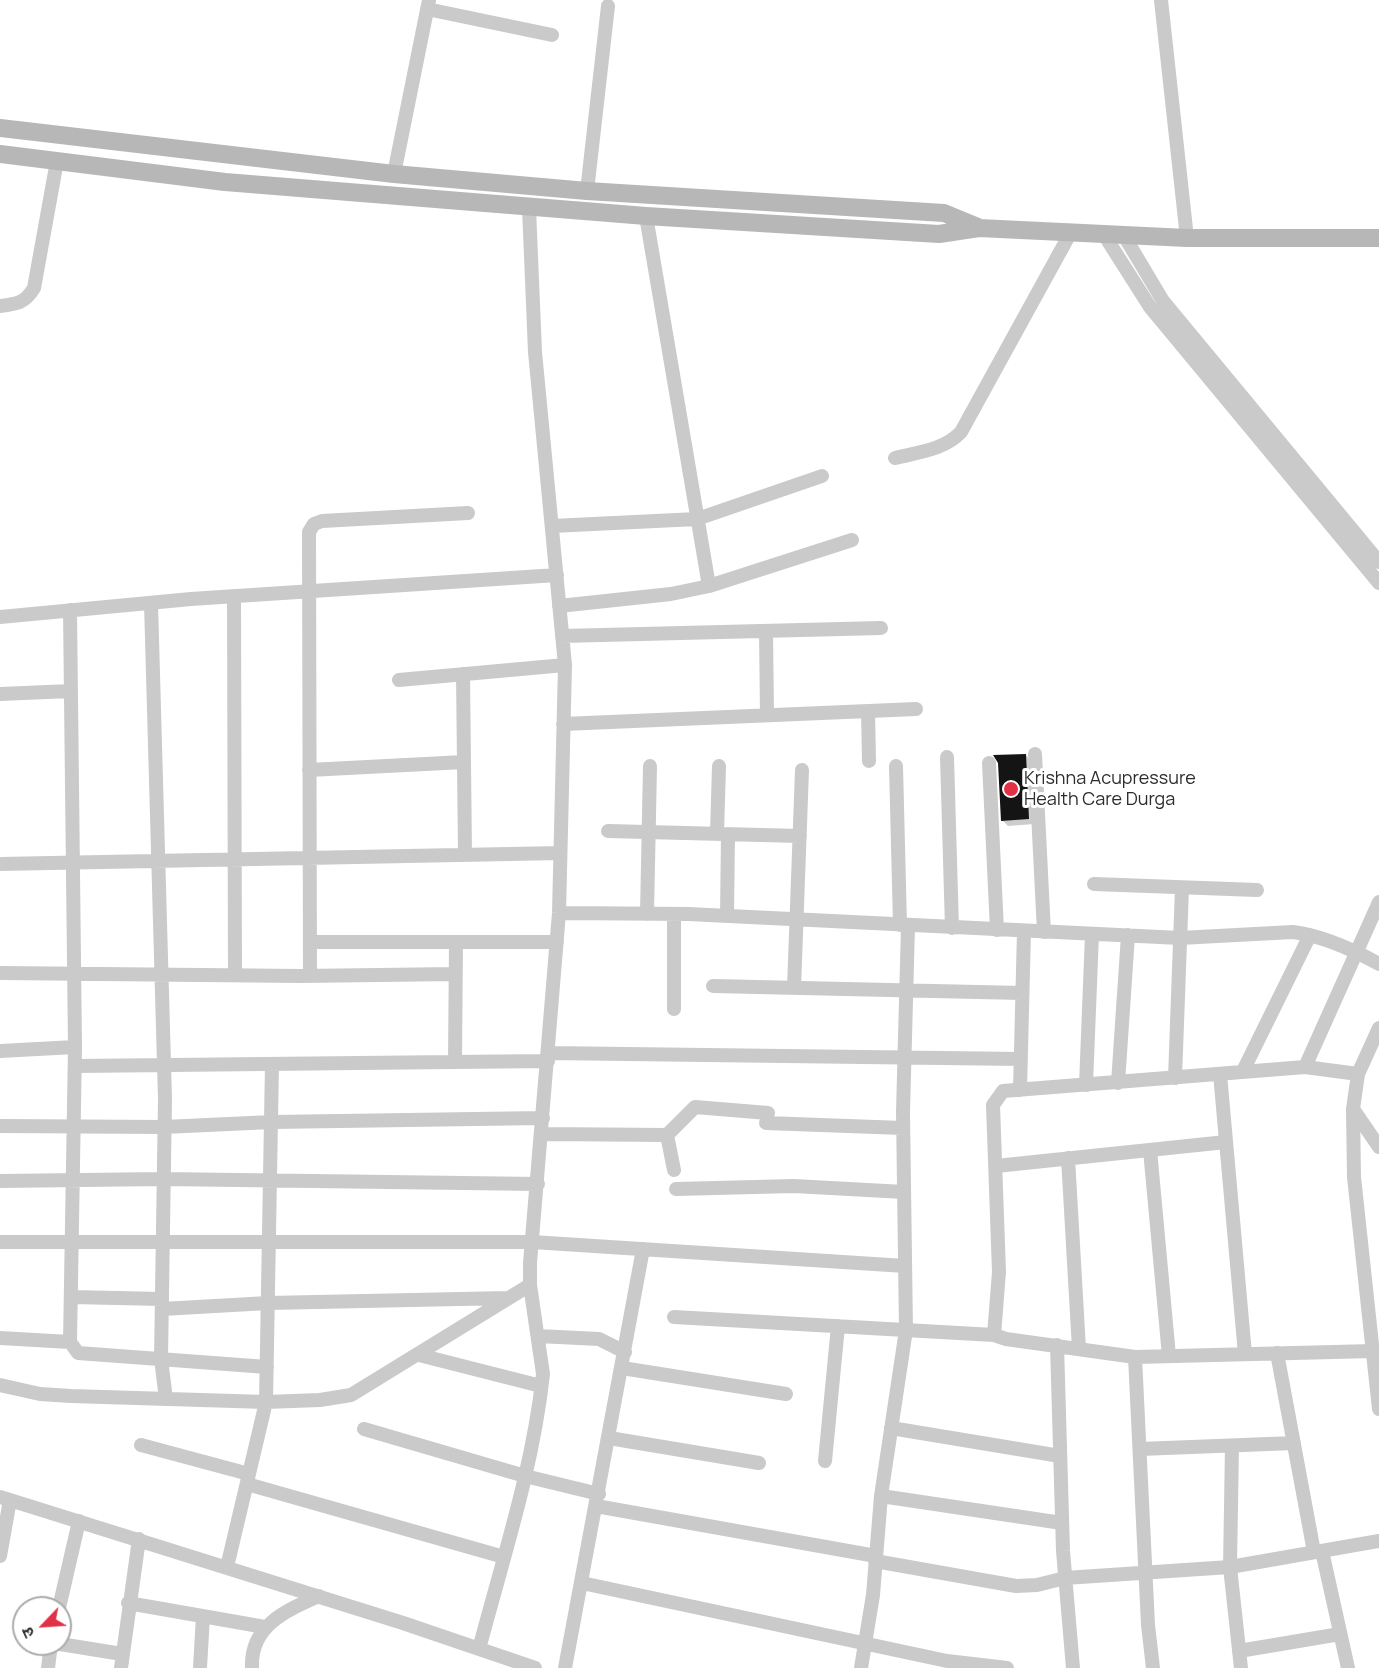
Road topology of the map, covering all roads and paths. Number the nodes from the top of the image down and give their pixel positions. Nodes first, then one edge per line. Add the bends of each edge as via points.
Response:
1 (1161, 0) edge
2 (428, 5) edge
3 (608, 6) dead end
4 (552, 35) dead end
5 (0, 129) edge
6 (0, 154) edge
7 (57, 161) junction
8 (394, 174) junction
9 (587, 191) junction
10 (529, 208) junction
11 (646, 216) junction
12 (980, 228) junction
13 (1071, 232) junction
14 (1103, 233) junction
15 (1123, 234) junction
16 (1187, 238) junction
17 (1379, 238) edge
18 (0, 306) edge
19 (895, 458) dead end
20 (822, 476) dead end
21 (468, 513) dead end
22 (697, 519) junction
23 (552, 526) junction
24 (852, 540) dead end
25 (1379, 562) edge
26 (556, 575) junction
27 (1379, 583) edge
28 (709, 586) junction
29 (308, 591) junction
30 (234, 596) junction
31 (151, 603) junction
32 (559, 606) junction
33 (70, 610) junction
34 (0, 617) edge
35 (881, 628) dead end
36 (766, 631) junction
37 (562, 636) junction
38 (565, 665) junction
39 (463, 674) junction
40 (399, 680) dead end
41 (70, 691) junction
42 (0, 694) edge
43 (916, 709) dead end
44 (868, 711) junction
45 (767, 715) junction
46 (563, 724) junction
47 (1035, 754) dead end
48 (947, 757) dead end
49 (869, 761) dead end
50 (464, 762) junction
51 (988, 764) dead end
52 (650, 766) dead end
53 (719, 766) dead end
54 (896, 766) dead end
55 (309, 770) junction
56 (802, 770) dead end
57 (608, 831) dead end
58 (649, 832) junction
59 (722, 834) junction
60 (800, 836) junction
61 (561, 853) junction
62 (465, 854) junction
63 (309, 856) junction
64 (233, 858) junction
65 (158, 860) junction
66 (74, 862) junction
67 (0, 864) edge
68 (1094, 884) dead end
69 (1182, 888) junction
70 (1257, 890) dead end
71 (1379, 903) edge
72 (559, 913) junction
73 (647, 914) junction
74 (674, 914) junction
75 (727, 916) junction
76 (796, 920) junction
77 (904, 925) junction
78 (952, 928) junction
79 (997, 930) junction
80 (1023, 931) junction
81 (1044, 932) junction
82 (1092, 934) junction
83 (1310, 934) junction
84 (1128, 935) junction
85 (1180, 938) junction
86 (310, 942) junction
87 (456, 942) junction
88 (557, 942) junction
89 (1357, 952) junction
90 (1379, 964) edge
91 (0, 973) edge
92 (75, 974) junction
93 (159, 974) junction
94 (455, 974) junction
95 (235, 975) junction
96 (310, 976) junction
97 (713, 986) dead end
98 (794, 988) junction
99 (906, 989) junction
100 (1022, 993) junction
101 (674, 1010) dead end
102 (1379, 1028) edge
103 (75, 1047) junction
104 (0, 1051) edge
105 (548, 1057) junction
106 (904, 1059) junction
107 (1021, 1059) junction
108 (455, 1062) junction
109 (273, 1064) junction
110 (75, 1066) junction
111 (163, 1066) junction
112 (1305, 1067) junction
113 (1243, 1071) junction
114 (1220, 1074) junction
115 (1358, 1074) junction
116 (1175, 1078) junction
117 (1118, 1083) junction
118 (1086, 1085) junction
119 (1020, 1090) junction
120 (1353, 1109) junction
121 (543, 1118) junction
122 (272, 1122) junction
123 (0, 1126) edge
124 (74, 1126) junction
125 (164, 1127) junction
126 (903, 1128) junction
127 (542, 1134) junction
128 (667, 1135) junction
129 (1226, 1142) junction
130 (1379, 1147) edge
131 (1150, 1150) junction
132 (1068, 1158) junction
133 (996, 1166) junction
134 (674, 1170) dead end
135 (164, 1179) junction
136 (0, 1181) edge
137 (73, 1181) junction
138 (271, 1181) junction
139 (538, 1184) junction
140 (676, 1189) dead end
141 (904, 1192) junction
142 (0, 1242) edge
143 (269, 1242) junction
144 (532, 1242) junction
145 (72, 1244) junction
146 (162, 1244) junction
147 (643, 1249) junction
148 (905, 1266) junction
149 (530, 1285) junction
150 (71, 1297) junction
151 (510, 1298) junction
152 (268, 1303) junction
153 (162, 1304) junction
154 (674, 1317) dead end
155 (838, 1326) junction
156 (906, 1330) junction
157 (994, 1335) junction
158 (538, 1336) junction
159 (0, 1338) edge
160 (70, 1342) junction
161 (1057, 1345) junction
162 (1079, 1349) junction
163 (1373, 1351) junction
164 (625, 1352) junction
165 (1276, 1353) junction
166 (1245, 1354) junction
167 (419, 1355) junction
168 (1169, 1356) junction
169 (1135, 1357) junction
170 (161, 1359) junction
171 (267, 1367) junction
172 (622, 1368) junction
173 (0, 1385) edge
174 (541, 1386) junction
175 (786, 1394) dead end
176 (166, 1399) junction
177 (266, 1402) junction
178 (1379, 1409) edge
179 (891, 1428) junction
180 (364, 1429) dead end
181 (609, 1438) junction
182 (1293, 1443) junction
183 (141, 1445) dead end
184 (1232, 1446) junction
185 (1140, 1449) junction
186 (1060, 1456) junction
187 (825, 1461) dead end
188 (759, 1463) dead end
189 (525, 1476) junction
190 (248, 1479) junction
191 (881, 1496) junction
192 (5, 1499) edge
193 (598, 1500) junction
194 (79, 1521) junction
195 (1062, 1523) junction
196 (139, 1539) junction
197 (1379, 1541) edge
198 (1318, 1551) junction
199 (0, 1556) edge
200 (504, 1557) junction
201 (876, 1559) junction
202 (227, 1567) junction
203 (1230, 1567) junction
204 (1146, 1573) junction
205 (1065, 1578) junction
206 (582, 1583) junction
207 (61, 1596) edge
208 (319, 1596) junction
209 (128, 1603) junction
210 (202, 1616) junction
211 (265, 1628) junction
212 (1340, 1634) junction
213 (865, 1641) junction
214 (72, 1647) edge
215 (479, 1649) junction
216 (1239, 1651) junction
217 (121, 1661) edge
218 (200, 1668) edge
219 (252, 1668) edge
220 (535, 1668) edge
221 (565, 1668) edge
222 (861, 1668) edge
223 (1007, 1668) edge
224 (1074, 1668) edge
225 (1153, 1668) edge
226 (1241, 1668) edge
227 (1348, 1668) edge

1 - 16 street
2 - 4 street
2 - 8 street
3 - 9 street
5 - 8 main road
6 - 7 main road
7 - 10 main road via 225,182
7 - 18 street via 34,288 19,304
8 - 9 main road
9 - 12 main road via 944,213
10 - 11 main road
10 - 23 street via 535,352
11 - 12 main road via 939,234
11 - 22 street
12 - 13 main road
13 - 14 main road
13 - 19 street via 961,432 942,447
14 - 15 main road
14 - 27 street via 1150,307
15 - 16 main road
15 - 25 street via 1163,301
16 - 17 main road
20 - 22 street
21 - 29 street via 314,524 309,532
22 - 23 street
22 - 28 street
23 - 26 street
24 - 28 street
26 - 29 street
26 - 32 street
28 - 32 street
29 - 30 street
29 - 55 street
30 - 31 street
30 - 64 street
31 - 33 street
31 - 65 street
32 - 37 street
33 - 34 street
33 - 41 street
35 - 36 street
36 - 37 street
36 - 45 street
37 - 38 street
38 - 39 street
38 - 46 street
39 - 40 street
39 - 50 street
41 - 42 street
41 - 66 street
43 - 44 street
44 - 45 street
44 - 49 street
45 - 46 street
46 - 61 street
47 - 81 street
48 - 78 street
50 - 55 street
50 - 62 street
51 - 79 street
52 - 58 street
53 - 59 street
54 - 77 street
55 - 63 street
56 - 60 street
57 - 58 street
58 - 59 street
58 - 73 street
59 - 60 street
59 - 75 street
60 - 76 street
61 - 62 street
61 - 72 street
62 - 63 street
63 - 64 street
63 - 86 street
64 - 65 street
64 - 95 street
65 - 66 street
65 - 93 street
66 - 67 street
66 - 92 street
68 - 69 street
69 - 70 street
69 - 85 street
71 - 89 street
72 - 73 street
72 - 88 street
73 - 74 street
74 - 75 street
74 - 101 street
75 - 76 street
76 - 77 street
76 - 98 street
77 - 78 street
77 - 99 street
78 - 79 street
79 - 80 street
80 - 81 street
80 - 100 street
81 - 82 street
82 - 84 street
82 - 118 street
83 - 85 street
83 - 89 street
83 - 113 street
84 - 85 street
84 - 117 street
85 - 116 street
86 - 87 street
86 - 96 street
87 - 88 street
87 - 94 street
88 - 105 street
89 - 90 street
89 - 112 street
91 - 92 street
92 - 93 street
92 - 103 street
93 - 95 street
93 - 111 street
94 - 96 street
94 - 108 street
95 - 96 street
97 - 98 street
98 - 99 street
99 - 100 street
99 - 106 street
100 - 107 street
102 - 115 street
103 - 104 street
103 - 110 street
105 - 106 street
105 - 108 street
105 - 121 street
106 - 107 street
106 - 126 street
107 - 119 street
108 - 109 street
109 - 111 street
109 - 122 street
110 - 111 street
110 - 124 street
111 - 125 street
112 - 113 street
112 - 115 street
113 - 114 street
114 - 116 street
114 - 129 street
115 - 120 street
116 - 117 street
117 - 118 street
118 - 119 street
119 - 133 street via 1003,1091 993,1106
120 - 130 street
120 - 163 street via 1354,1177
121 - 122 street
121 - 127 street
122 - 125 street
122 - 138 street
123 - 124 street
124 - 125 street
124 - 137 street
125 - 135 street
126 - 128 street via 767,1118 695,1107
126 - 141 street
127 - 128 street
127 - 139 street
128 - 134 street
129 - 131 street
129 - 166 street
131 - 132 street
131 - 168 street
132 - 133 street
132 - 162 street
133 - 157 street via 999,1272
135 - 137 street
135 - 138 street
135 - 146 street
136 - 137 street
137 - 145 street
138 - 139 street
138 - 143 street
139 - 144 street
140 - 141 street via 794,1186
141 - 148 street
142 - 145 street
143 - 144 street
143 - 146 street
143 - 152 street
144 - 147 street
144 - 149 street
145 - 146 street
145 - 150 street
146 - 153 street
147 - 148 street
147 - 164 street
148 - 156 street
149 - 151 street
149 - 158 street
150 - 153 street
150 - 160 street
151 - 152 street
151 - 167 street
152 - 153 street
152 - 171 street
153 - 170 street
154 - 155 street
155 - 156 street
155 - 187 street
156 - 157 street
156 - 179 street
157 - 161 street
158 - 164 street via 598,1339
158 - 174 street
159 - 160 street
160 - 170 street via 78,1353
161 - 162 street
161 - 186 street
162 - 169 street
163 - 165 street
163 - 178 street
164 - 172 street
165 - 166 street
165 - 182 street
166 - 168 street
167 - 174 street
167 - 177 street via 351,1395
168 - 169 street
169 - 185 street
170 - 171 street
170 - 176 street
171 - 177 street
172 - 175 street
172 - 181 street
173 - 176 street via 40,1394
174 - 189 street via 534,1446
176 - 177 street
177 - 190 street
179 - 186 street
179 - 191 street
180 - 189 street
181 - 188 street
181 - 193 street
182 - 184 street
182 - 198 street
183 - 190 street
184 - 185 street
184 - 203 street
185 - 204 street
186 - 195 street
189 - 193 street
189 - 200 street
190 - 200 street
190 - 202 street
191 - 195 street
191 - 201 street
192 - 194 street
192 - 199 street
193 - 201 street
193 - 206 street
194 - 196 street
194 - 207 street
195 - 205 street
196 - 202 street
196 - 209 street
197 - 198 street
198 - 203 street
198 - 212 street
200 - 215 street
201 - 205 street via 1016,1586
201 - 213 street
202 - 208 street
203 - 204 street
203 - 216 street
204 - 205 street
204 - 225 street
205 - 224 street
206 - 213 street
206 - 221 street
208 - 211 street via 287,1610
208 - 215 street
209 - 210 street
209 - 217 street
210 - 211 street
210 - 218 street
211 - 219 street via 255,1644
212 - 216 street
212 - 227 street
213 - 222 street
213 - 223 street via 947,1661
214 - 217 street
215 - 220 street
216 - 226 street

